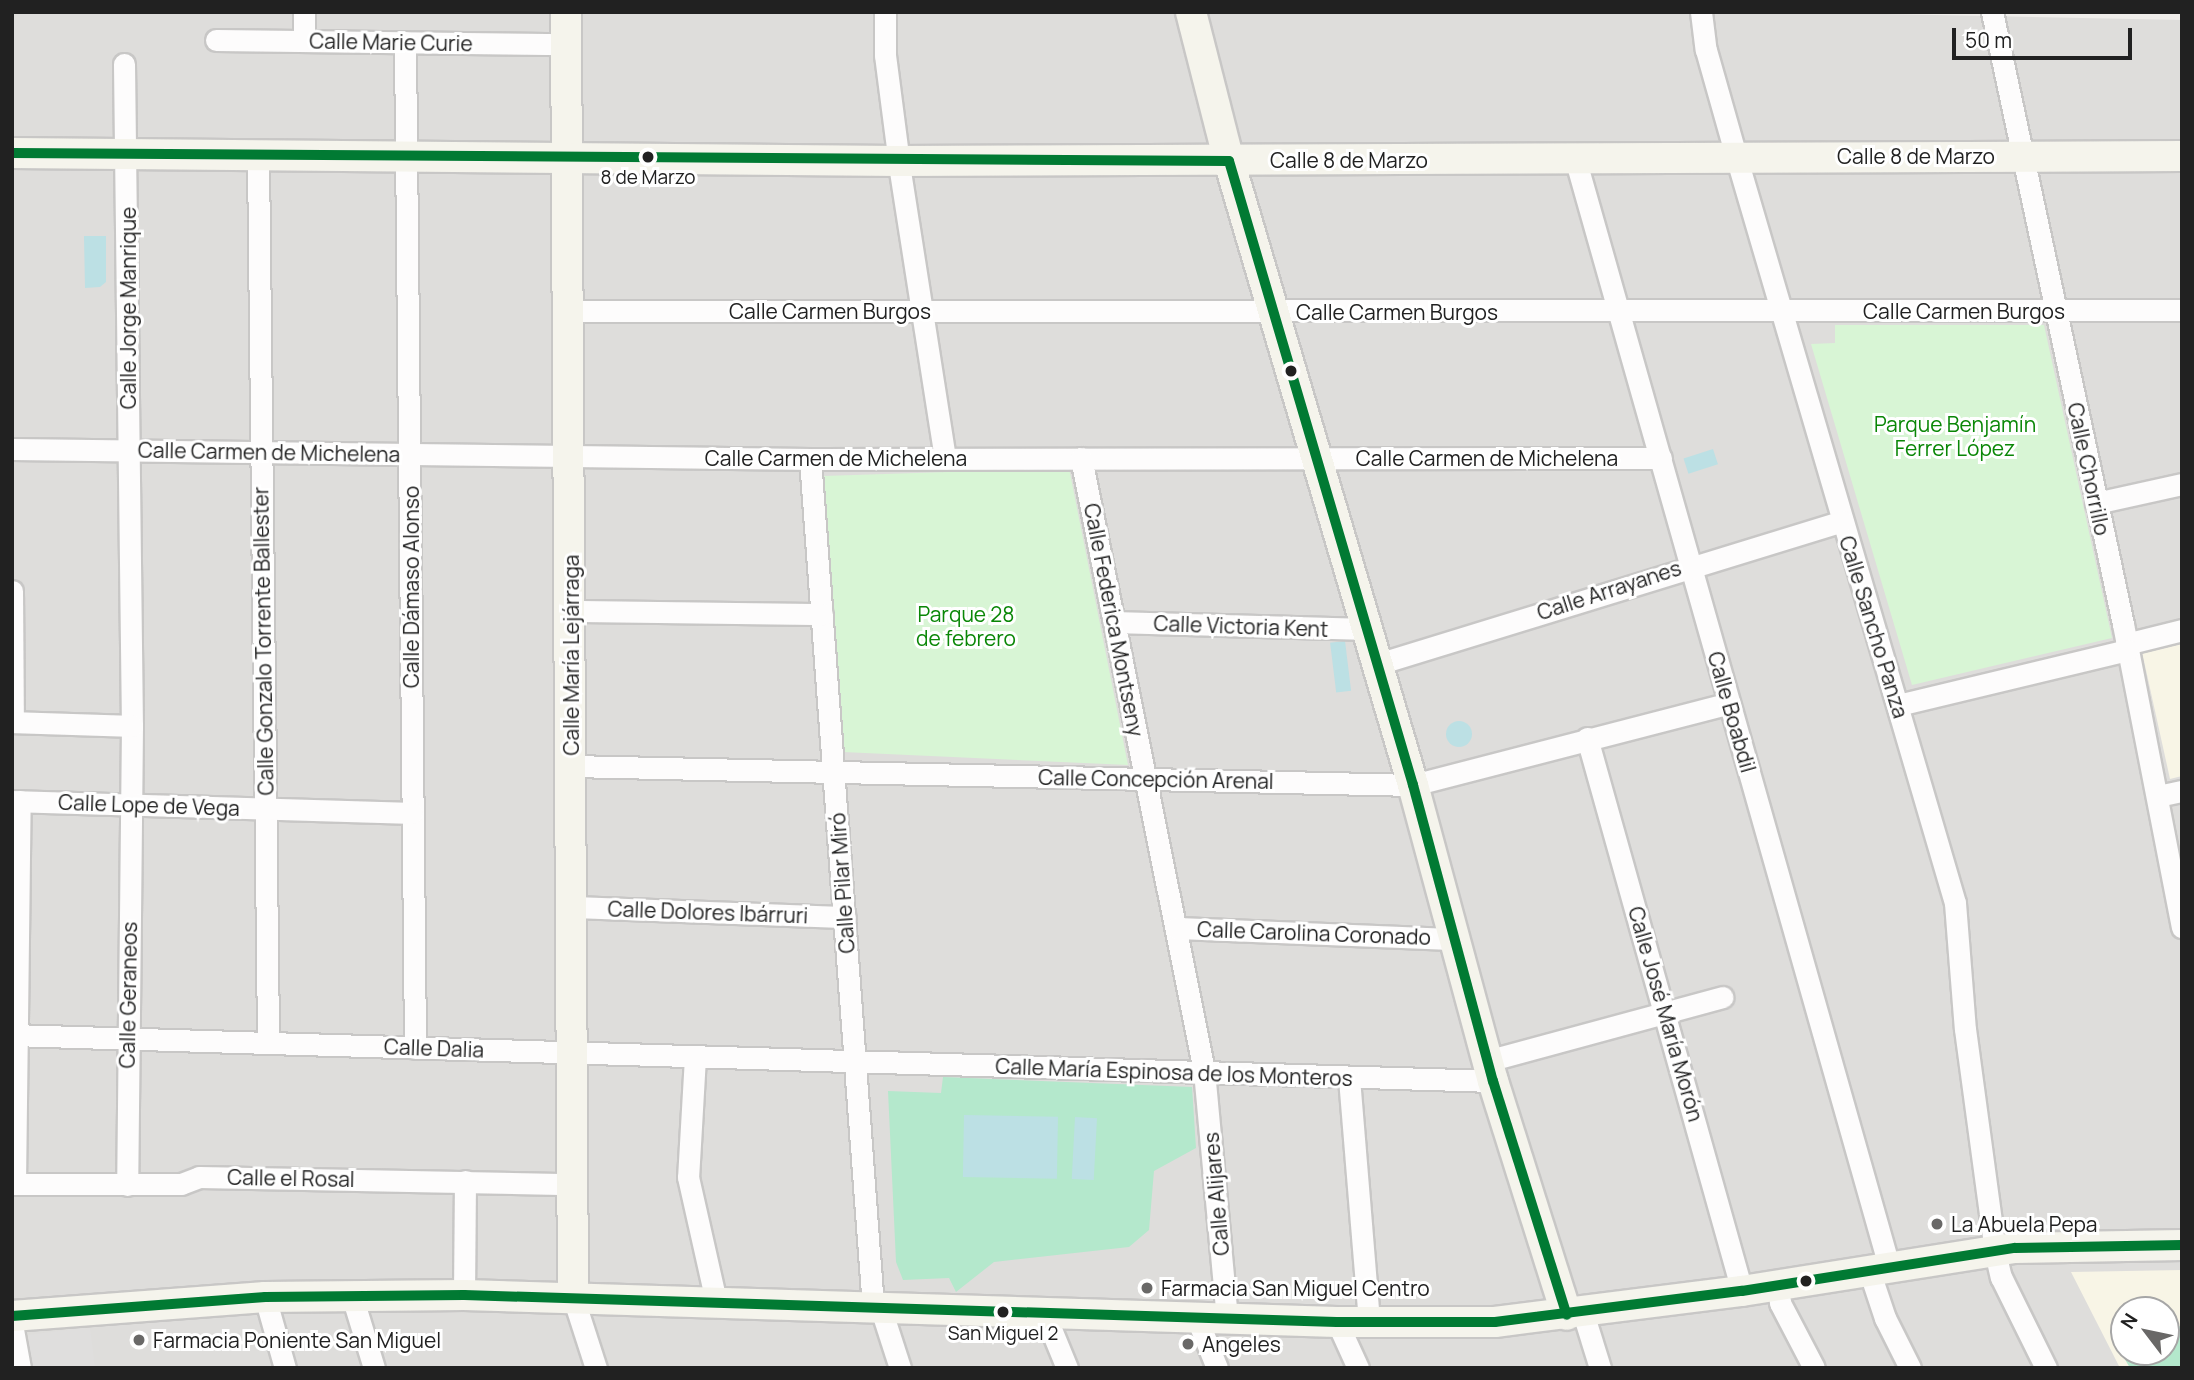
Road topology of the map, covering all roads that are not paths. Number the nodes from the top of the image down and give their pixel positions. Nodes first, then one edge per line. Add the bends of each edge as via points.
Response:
1 (304, 12) edge
2 (566, 12) edge
3 (885, 12) edge
4 (1191, 12) edge
5 (1702, 12) edge
6 (1992, 12) edge
7 (216, 40) dead end
8 (304, 41) junction
9 (405, 41) junction
10 (566, 44) junction
11 (124, 64) dead end
12 (12, 153) edge
13 (127, 154) junction
14 (258, 156) junction
15 (1736, 156) junction
16 (2023, 156) junction
17 (2182, 156) edge
18 (407, 157) junction
19 (570, 158) junction
20 (1575, 158) junction
21 (1229, 160) junction
22 (899, 161) junction
23 (2182, 310) edge
24 (923, 311) junction
25 (2056, 311) junction
26 (569, 312) junction
27 (1275, 312) junction
28 (1619, 312) junction
29 (1782, 312) junction
30 (12, 449) edge
31 (129, 450) junction
32 (261, 452) junction
33 (411, 453) junction
34 (569, 455) junction
35 (1317, 457) junction
36 (1081, 458) junction
37 (1661, 458) junction
38 (810, 459) junction
39 (945, 459) junction
40 (2182, 484) edge
41 (2096, 503) junction
42 (1843, 521) junction
43 (1690, 565) junction
44 (12, 591) edge
45 (571, 611) junction
46 (822, 614) junction
47 (1114, 622) junction
48 (1367, 629) junction
49 (2182, 630) edge
50 (2126, 647) junction
51 (1377, 664) junction
52 (1729, 703) junction
53 (1898, 705) junction
54 (13, 722) edge
55 (132, 726) junction
56 (1587, 738) junction
57 (571, 766) junction
58 (834, 772) junction
59 (1146, 778) junction
60 (1413, 785) junction
61 (2182, 791) edge
62 (2158, 796) junction
63 (16, 801) edge
64 (130, 804) junction
65 (265, 809) junction
66 (412, 813) junction
67 (571, 907) junction
68 (845, 917) junction
69 (2182, 927) edge
70 (1176, 928) junction
71 (1453, 939) junction
72 (1722, 997) dead end
73 (1666, 1013) junction
74 (14, 1035) edge
75 (128, 1039) junction
76 (268, 1043) junction
77 (415, 1048) junction
78 (572, 1052) junction
79 (695, 1057) junction
80 (855, 1063) junction
81 (1204, 1071) junction
82 (1490, 1071) junction
83 (1349, 1078) junction
84 (465, 1181) junction
85 (14, 1184) edge
86 (572, 1184) junction
87 (127, 1185) junction
88 (2182, 1245) edge
89 (1995, 1252) junction
90 (1879, 1268) junction
91 (1777, 1283) junction
92 (1742, 1291) junction
93 (464, 1295) junction
94 (352, 1296) junction
95 (265, 1297) junction
96 (573, 1297) junction
97 (716, 1301) junction
98 (877, 1306) junction
99 (1044, 1311) junction
100 (1575, 1314) junction
101 (12, 1316) edge
102 (1196, 1316) junction
103 (1227, 1317) junction
104 (1337, 1322) junction
105 (1369, 1322) junction
106 (12, 1324) edge
107 (20, 1368) edge
108 (285, 1368) edge
109 (374, 1368) edge
110 (596, 1368) edge
111 (900, 1368) edge
112 (1067, 1368) edge
113 (1217, 1368) edge
114 (1358, 1368) edge
115 (1600, 1368) edge
116 (1814, 1368) edge
117 (1910, 1368) edge
118 (2046, 1368) edge

1 - 8 street
2 - 10 street, Calle María Lejárraga
3 - 22 street via 885,55
4 - 21 street
5 - 15 street, Calle Sancho Panza via 1706,50
6 - 16 street, Calle Chorrillo
7 - 8 street, Calle Marie Curie
8 - 9 street, Calle Marie Curie
9 - 10 street, Calle Marie Curie
9 - 18 street, Calle Dámaso Alonso
10 - 19 street, Calle María Lejárraga
11 - 13 street, Calle Jorge Manrique
12 - 13 street, Calle 8 de Marzo
13 - 14 street, Calle 8 de Marzo
13 - 31 street, Calle Jorge Manrique
14 - 18 street, Calle 8 de Marzo
14 - 32 street, Calle Gonzalo Torrente Ballester
15 - 16 street, Calle 8 de Marzo
15 - 20 street, Calle 8 de Marzo
15 - 29 street, Calle Sancho Panza
16 - 17 street, Calle 8 de Marzo
16 - 25 street, Calle Chorrillo
18 - 19 street, Calle 8 de Marzo
18 - 33 street, Calle Dámaso Alonso
19 - 22 street, Calle 8 de Marzo
19 - 26 street, Calle María Lejárraga
20 - 21 street, Calle 8 de Marzo
20 - 28 street, Calle Boabdil
21 - 22 street, Calle 8 de Marzo
21 - 27 street
22 - 24 street
23 - 25 street, Calle Carmen Burgos
24 - 26 street, Calle Carmen Burgos
24 - 27 street, Calle Carmen Burgos
24 - 39 street
25 - 29 street, Calle Carmen Burgos
25 - 41 street, Calle Chorrillo
26 - 34 street, Calle María Lejárraga
27 - 28 street, Calle Carmen Burgos
27 - 35 street
28 - 29 street, Calle Carmen Burgos
28 - 37 street, Calle Boabdil
29 - 42 street, Calle Sancho Panza
30 - 31 street, Calle Carmen de Michelena
31 - 32 street, Calle Carmen de Michelena
31 - 55 street, Calle Jorge Manrique
32 - 33 street, Calle Carmen de Michelena
32 - 65 street, Calle Gonzalo Torrente Ballester
33 - 34 street, Calle Carmen de Michelena
33 - 66 street, Calle Dámaso Alonso
34 - 38 street, Calle Carmen de Michelena
34 - 45 street, Calle María Lejárraga
35 - 36 street, Calle Carmen de Michelena
35 - 37 street, Calle Carmen de Michelena
35 - 48 street
36 - 39 street, Calle Carmen de Michelena
36 - 47 street, Calle Federica Montseny
37 - 43 street, Calle Boabdil
38 - 39 street, Calle Carmen de Michelena
38 - 46 street, Calle Pilar Miró
40 - 41 street
41 - 50 street, Calle Chorrillo
42 - 43 street, Calle Arrayanes
42 - 53 street, Calle Sancho Panza
43 - 51 street, Calle Arrayanes
43 - 52 street, Calle Boabdil
44 - 54 street
45 - 46 street
45 - 57 street, Calle María Lejárraga
46 - 58 street, Calle Pilar Miró
47 - 48 street, Calle Victoria Kent
47 - 59 street, Calle Federica Montseny
48 - 51 street
49 - 50 street
50 - 53 street
50 - 62 street, Calle Chorrillo
51 - 60 street
52 - 56 street, Calle Concepción Arenal
52 - 90 street, Calle Boabdil
53 - 89 street, Calle Sancho Panza via 1955,903 1965,1029
54 - 55 street
55 - 64 street, Calle Jorge Manrique
56 - 60 street, Calle Concepción Arenal
56 - 73 street, Calle José María Morón
57 - 58 street, Calle Concepción Arenal
57 - 67 street, Calle María Lejárraga
58 - 59 street, Calle Concepción Arenal
58 - 68 street, Calle Pilar Miró
59 - 60 street, Calle Concepción Arenal
59 - 70 street, Calle Federica Montseny
60 - 71 street
61 - 62 street
62 - 69 street, Calle Chorrillo
63 - 64 street, Calle Lope de Vega
63 - 74 street
64 - 65 street, Calle Lope de Vega
64 - 75 street, Calle Geraneos
65 - 66 street, Calle Lope de Vega
65 - 76 street, Calle Gonzalo Torrente Ballester
66 - 77 street, Calle Dámaso Alonso
67 - 68 street, Calle Dolores Ibárruri
67 - 78 street, Calle María Lejárraga
68 - 80 street, Calle Pilar Miró
70 - 71 street, Calle Carolina Coronado
70 - 81 street, Calle Federica Montseny
71 - 82 street
72 - 73 street, Calle María Espinosa de los Monteros
73 - 82 street, Calle María Espinosa de los Monteros
73 - 92 street, Calle José María Morón
74 - 75 street, Calle Dalia
74 - 85 street
75 - 76 street, Calle Dalia
75 - 87 street, Calle Geraneos
76 - 77 street, Calle Dalia
77 - 78 street, Calle Dalia
78 - 79 street, Calle Dalia
78 - 86 street, Calle María Lejárraga
79 - 80 street, Calle Dalia
79 - 97 street via 688,1177
80 - 81 street, Calle María Espinosa de los Monteros
80 - 98 street, Calle Pilar Miró
81 - 83 street, Calle María Espinosa de los Monteros
81 - 103 street, Calle Alijares
82 - 83 street, Calle María Espinosa de los Monteros
82 - 100 street
83 - 105 street
84 - 86 street, Calle el Rosal
84 - 87 street, Calle el Rosal via 199,1177 181,1184
84 - 93 street
85 - 87 street, Calle el Rosal
86 - 96 street, Calle María Lejárraga
88 - 89 street
89 - 90 street
89 - 118 street, Calle Sancho Panza via 2001,1278
90 - 91 street
90 - 117 street, Calle Boabdil via 1885,1318
91 - 92 street
91 - 116 street via 1780,1303
92 - 100 street
93 - 94 street
93 - 96 street
94 - 95 street
94 - 109 street
95 - 101 street
95 - 108 street
96 - 97 street
96 - 110 street
97 - 98 street
98 - 99 street
98 - 111 street, Calle Pilar Miró
99 - 102 street
99 - 112 street
100 - 105 street via 1495,1322
100 - 115 street
102 - 103 street
102 - 113 street
103 - 104 street
104 - 105 street
104 - 114 street
106 - 107 street

